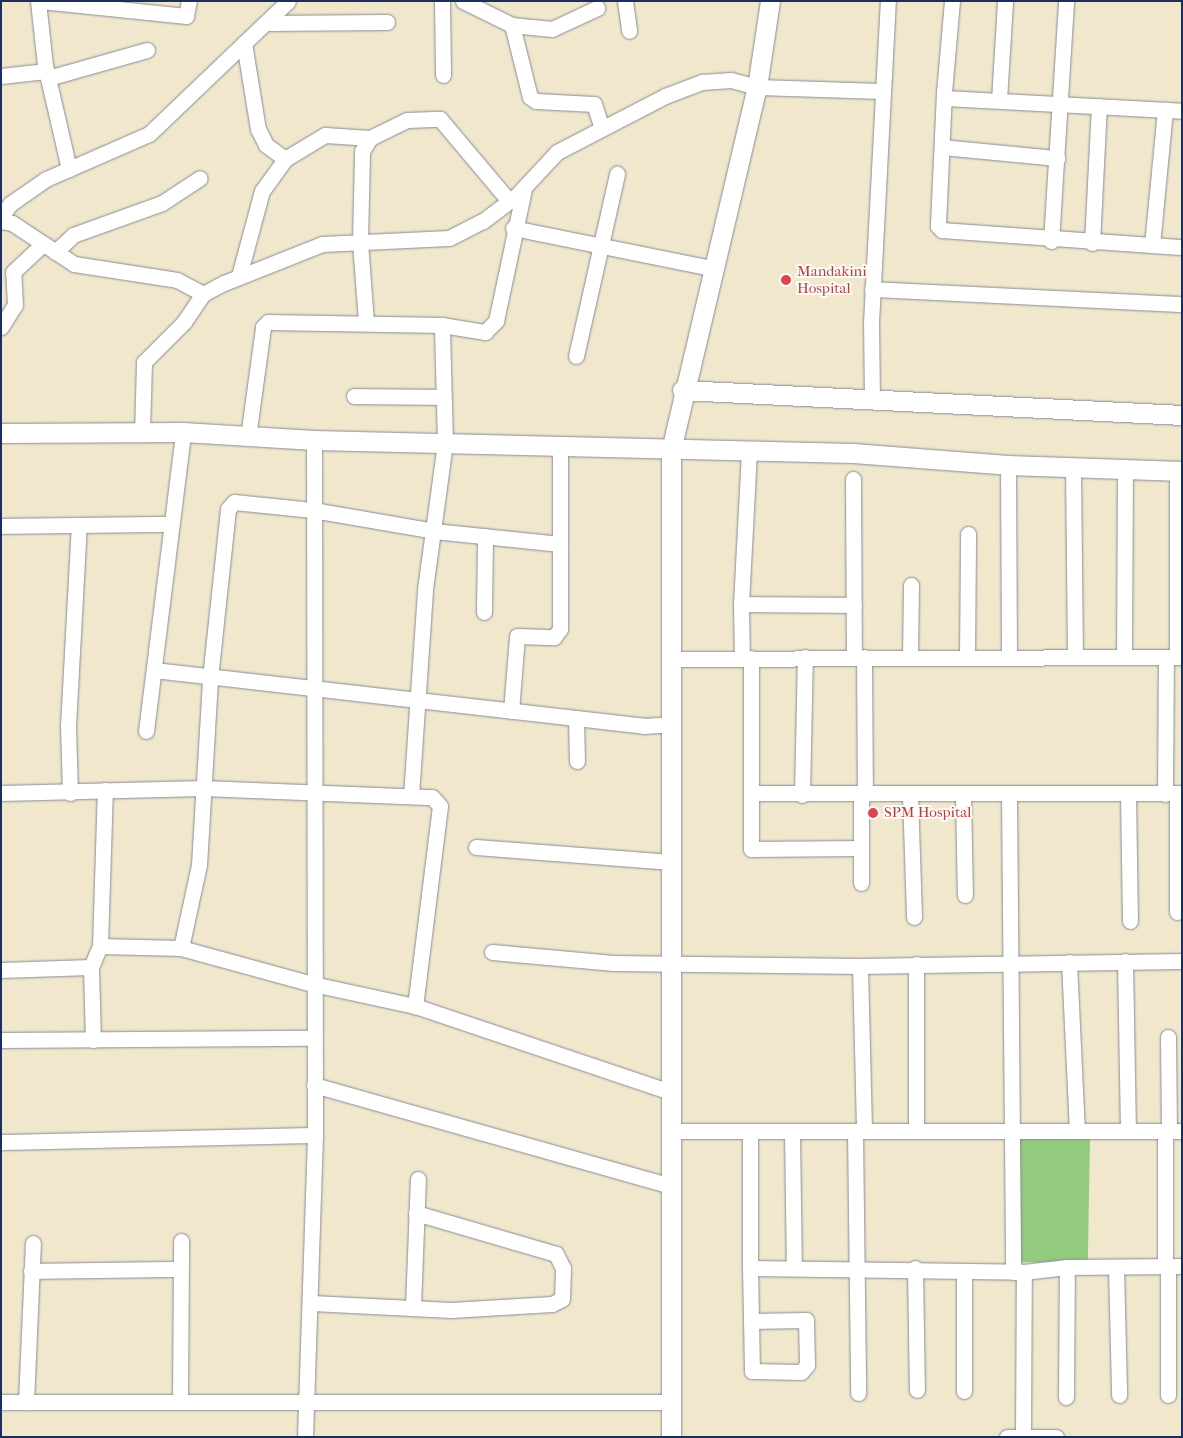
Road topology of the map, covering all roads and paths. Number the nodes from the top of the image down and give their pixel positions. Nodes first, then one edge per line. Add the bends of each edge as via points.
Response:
1 (40, 1) edge
2 (189, 1) edge
3 (442, 1) edge
4 (625, 1) edge
5 (770, 1) edge
6 (888, 1) edge
7 (952, 1) edge
8 (1005, 1) edge
9 (1066, 1) edge
10 (285, 2) edge
11 (468, 2) edge
12 (597, 8) dead end
13 (387, 22) dead end
14 (265, 23) junction
15 (512, 25) junction
16 (629, 31) dead end
17 (244, 43) junction
18 (147, 50) dead end
19 (47, 75) junction
20 (443, 75) dead end
21 (1, 76) edge
22 (757, 87) junction
23 (882, 91) junction
24 (945, 98) junction
25 (999, 100) junction
26 (1061, 105) junction
27 (1099, 106) junction
28 (1165, 110) junction
29 (1182, 111) edge
30 (602, 128) junction
31 (370, 138) junction
32 (942, 147) junction
33 (1057, 158) junction
34 (285, 159) junction
35 (69, 169) junction
36 (617, 174) dead end
37 (200, 178) dead end
38 (524, 187) junction
39 (509, 201) junction
40 (1, 219) edge
41 (513, 228) junction
42 (1051, 241) junction
43 (360, 242) junction
44 (1092, 242) junction
45 (1152, 245) junction
46 (603, 246) junction
47 (1182, 247) edge
48 (49, 248) junction
49 (712, 268) junction
50 (239, 276) junction
51 (872, 289) junction
52 (204, 294) junction
53 (1182, 304) edge
54 (366, 322) junction
55 (442, 325) junction
56 (1, 327) edge
57 (576, 356) dead end
58 (682, 390) junction
59 (354, 396) dead end
60 (443, 397) junction
61 (872, 401) junction
62 (1182, 415) edge
63 (183, 432) junction
64 (1, 433) edge
65 (142, 434) junction
66 (248, 438) junction
67 (314, 440) junction
68 (445, 443) junction
69 (560, 446) junction
70 (671, 450) junction
71 (749, 451) junction
72 (1008, 465) junction
73 (1073, 467) junction
74 (1125, 469) junction
75 (1179, 471) edge
76 (854, 479) dead end
77 (313, 510) junction
78 (169, 524) junction
79 (79, 525) junction
80 (2, 530) edge
81 (434, 531) junction
82 (968, 534) dead end
83 (485, 536) junction
84 (560, 544) junction
85 (911, 585) dead end
86 (741, 604) junction
87 (854, 605) junction
88 (484, 612) dead end
89 (1009, 656) junction
90 (1075, 656) junction
91 (805, 657) junction
92 (859, 657) junction
93 (910, 657) junction
94 (1124, 657) junction
95 (1175, 657) edge
96 (747, 658) junction
97 (967, 658) junction
98 (673, 659) junction
99 (154, 670) junction
100 (210, 678) junction
101 (315, 686) junction
102 (418, 699) junction
103 (511, 711) junction
104 (576, 718) junction
105 (671, 724) junction
106 (146, 732) dead end
107 (577, 761) dead end
108 (203, 788) junction
109 (105, 790) junction
110 (311, 792) junction
111 (1, 793) edge
112 (70, 793) junction
113 (751, 793) junction
114 (1175, 793) edge
115 (802, 794) junction
116 (1128, 794) junction
117 (863, 795) junction
118 (910, 795) junction
119 (963, 795) junction
120 (1009, 795) junction
121 (411, 796) junction
122 (1179, 843) edge
123 (476, 848) dead end
124 (861, 848) junction
125 (671, 862) junction
126 (861, 883) dead end
127 (965, 895) dead end
128 (1178, 912) dead end
129 (914, 917) dead end
130 (1130, 921) dead end
131 (100, 946) junction
132 (182, 948) junction
133 (492, 952) dead end
134 (1125, 961) junction
135 (1182, 961) edge
136 (671, 962) junction
137 (1011, 962) junction
138 (1069, 962) junction
139 (916, 964) junction
140 (91, 966) junction
141 (860, 966) junction
142 (1, 970) edge
143 (313, 984) junction
144 (415, 1006) junction
145 (1168, 1037) dead end
146 (312, 1038) junction
147 (1, 1040) edge
148 (93, 1040) junction
149 (314, 1085) junction
150 (671, 1092) junction
151 (671, 1131) junction
152 (750, 1131) junction
153 (792, 1131) junction
154 (859, 1131) junction
155 (916, 1131) junction
156 (1077, 1131) junction
157 (1128, 1131) junction
158 (1172, 1131) edge
159 (1011, 1132) junction
160 (315, 1135) junction
161 (1, 1142) edge
162 (418, 1179) dead end
163 (672, 1186) junction
164 (416, 1213) junction
165 (181, 1241) dead end
166 (33, 1243) dead end
167 (1172, 1266) edge
168 (794, 1267) junction
169 (855, 1267) junction
170 (1067, 1267) junction
171 (750, 1268) junction
172 (915, 1268) junction
173 (1116, 1268) junction
174 (180, 1269) junction
175 (31, 1270) junction
176 (964, 1272) junction
177 (1018, 1272) junction
178 (312, 1303) junction
179 (413, 1307) junction
180 (1175, 1315) edge
181 (751, 1321) junction
182 (917, 1390) dead end
183 (964, 1391) dead end
184 (858, 1393) dead end
185 (1168, 1395) dead end
186 (1119, 1396) dead end
187 (1066, 1397) dead end
188 (305, 1400) junction
189 (180, 1401) junction
190 (1, 1402) edge
191 (26, 1402) junction
192 (672, 1402) junction
193 (1023, 1436) edge
194 (305, 1437) edge
195 (671, 1437) edge
196 (1007, 1437) edge
197 (1056, 1437) edge

1 - 2 street via 186,16
1 - 19 street
3 - 20 street
4 - 16 street
5 - 22 street
6 - 23 street
7 - 24 street
8 - 25 street
9 - 26 street
10 - 14 street
11 - 15 street
12 - 15 street via 552,28
13 - 14 street
14 - 17 street
15 - 30 street via 530,97 536,101 594,104
17 - 34 street via 258,129 266,145
17 - 35 street via 150,134
18 - 19 street
19 - 21 street
19 - 35 street
22 - 23 street
22 - 30 street via 731,80 702,82
22 - 49 street
23 - 51 street
24 - 25 street
24 - 32 street
25 - 26 street
26 - 27 street
26 - 33 street
27 - 28 street
27 - 44 street
28 - 29 street
28 - 45 street
30 - 38 street via 557,152
31 - 34 street via 325,135
31 - 39 street via 407,120 440,119
31 - 43 street via 362,150
32 - 33 street
32 - 42 street via 938,226 945,233
33 - 42 street
34 - 50 street via 262,191
35 - 40 street via 10,204
36 - 46 street
37 - 48 street via 162,203 73,235
38 - 39 street
38 - 41 street
39 - 43 street via 449,238
40 - 48 street
41 - 46 street
41 - 55 street via 496,321 485,332
42 - 44 street
43 - 50 street via 299,251
43 - 54 street
44 - 45 street
45 - 47 street
46 - 49 street
46 - 57 street
48 - 52 street via 74,264 178,280
48 - 56 street via 14,272 15,304
49 - 58 street
50 - 52 street
51 - 53 street
51 - 61 street
52 - 65 street via 184,322 144,362
54 - 55 street
54 - 66 street via 268,322
55 - 60 street
58 - 61 street
58 - 70 street
59 - 60 street
60 - 68 street
61 - 62 street
63 - 65 street
63 - 66 street
63 - 78 street
64 - 65 street
66 - 67 street
67 - 68 street
67 - 77 street
68 - 69 street
68 - 81 street
69 - 70 street
69 - 84 street
70 - 71 street
70 - 98 street
71 - 72 street via 853,453
71 - 86 street
72 - 73 street
72 - 89 street
73 - 74 street
73 - 90 street
74 - 75 street
74 - 94 street
75 - 95 street
76 - 87 street
77 - 81 street
77 - 100 street via 234,502 228,509
77 - 101 street
78 - 79 street
78 - 99 street
79 - 80 street
79 - 112 street via 68,726
81 - 83 street
81 - 102 street
82 - 97 street
83 - 84 street
83 - 88 street
84 - 103 street via 560,629 554,637 517,636
85 - 93 street
86 - 87 street
86 - 96 street
87 - 92 street
89 - 90 street
89 - 97 street
90 - 94 street
91 - 92 street
91 - 96 street
91 - 115 street
92 - 93 street
92 - 117 street
93 - 97 street
94 - 95 street
95 - 114 street
96 - 98 street
96 - 113 street
98 - 105 street
99 - 100 street
99 - 106 street
100 - 101 street
100 - 108 street
101 - 102 street
101 - 110 street
102 - 103 street
102 - 121 street
103 - 104 street
104 - 105 street
104 - 107 street
105 - 125 street
108 - 109 street
108 - 110 street
108 - 132 street via 198,865
109 - 112 street
109 - 131 street
110 - 121 street
110 - 143 street
111 - 112 street
113 - 115 street
113 - 124 street via 751,849
114 - 116 street
114 - 122 street
115 - 117 street
116 - 120 street
116 - 130 street
117 - 118 street
117 - 124 street
118 - 119 street
118 - 129 street
119 - 120 street
119 - 127 street
120 - 137 street
121 - 144 street via 432,797 440,806
122 - 128 street
123 - 125 street
124 - 126 street
125 - 136 street
131 - 132 street
131 - 140 street
132 - 143 street
133 - 136 street via 614,963
134 - 135 street
134 - 138 street
134 - 157 street
136 - 141 street
136 - 150 street
137 - 138 street
137 - 139 street
137 - 159 street
138 - 156 street
139 - 141 street
139 - 155 street
140 - 142 street
140 - 148 street
141 - 154 street
143 - 144 street
143 - 146 street
144 - 150 street
145 - 158 street
146 - 148 street
146 - 149 street
147 - 148 street
149 - 160 street
149 - 163 street
150 - 151 street
151 - 152 street
151 - 163 street
152 - 153 street
152 - 171 street
153 - 154 street
153 - 168 street
154 - 155 street
154 - 169 street
155 - 159 street
156 - 157 street
156 - 159 street
157 - 158 street
158 - 167 street
159 - 177 street
160 - 161 street
160 - 178 street
162 - 164 street
163 - 192 street
164 - 179 street
164 - 179 street via 556,1254 565,1286 562,1299 552,1304 451,1310
165 - 174 street
166 - 175 street
167 - 173 street
167 - 180 street
168 - 169 street
168 - 171 street
169 - 172 street
169 - 184 street
170 - 173 street
170 - 177 street
170 - 187 street
171 - 181 street
172 - 176 street
172 - 182 street
173 - 186 street
174 - 175 street
174 - 189 street
175 - 191 street
176 - 177 street
176 - 183 street
177 - 193 street
178 - 179 street
178 - 188 street
180 - 185 street
181 - 181 street via 752,1371 806,1369 806,1320
188 - 189 street
188 - 192 street
188 - 194 street
189 - 191 street
190 - 191 street
192 - 195 street
193 - 196 street
193 - 197 street

